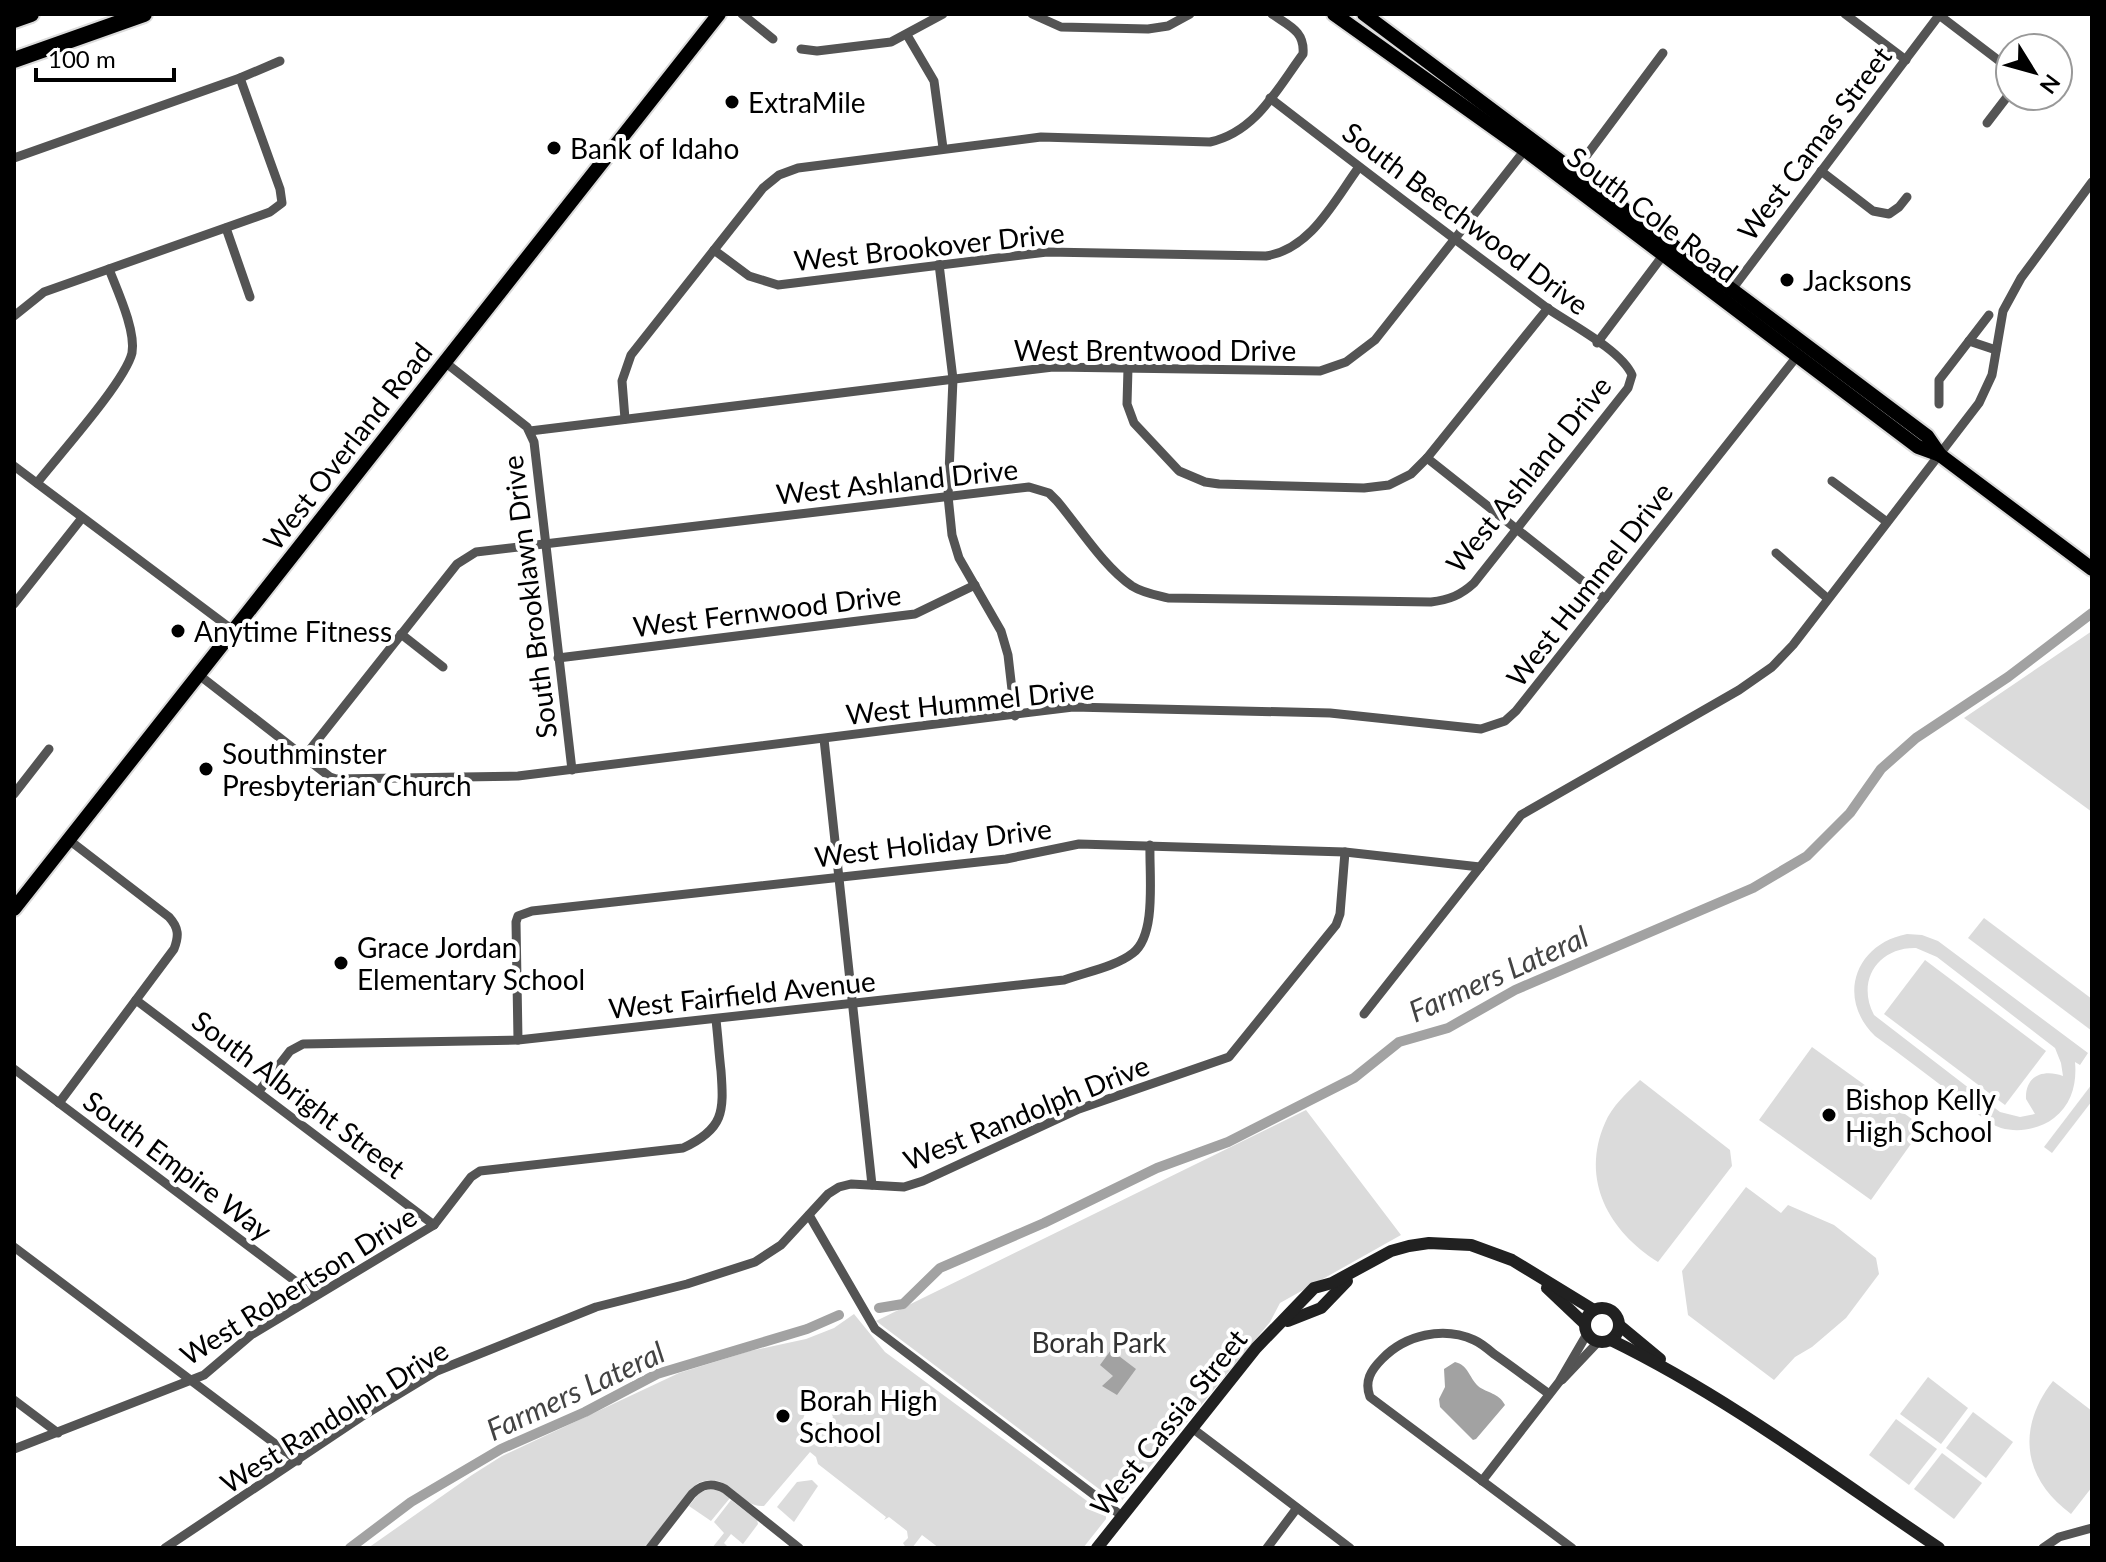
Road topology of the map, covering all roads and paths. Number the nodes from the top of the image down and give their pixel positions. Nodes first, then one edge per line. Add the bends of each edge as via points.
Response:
1 (31, 14) edge
2 (144, 14) edge
3 (719, 14) edge
4 (742, 14) edge
5 (943, 14) edge
6 (1032, 14) edge
7 (1190, 14) edge
8 (1272, 14) edge
9 (1334, 14) edge
10 (1364, 14) edge
11 (1845, 14) edge
12 (1940, 14) edge
13 (14, 20) edge
14 (907, 35) junction
15 (773, 39) dead end
16 (801, 49) dead end
17 (1663, 53) dead end
18 (1994, 57) edge
19 (14, 60) edge
20 (1906, 60) junction
21 (280, 61) dead end
22 (240, 78) junction
23 (1270, 98) junction
24 (1995, 112) edge
25 (1987, 123) dead end
26 (1529, 145) junction
27 (943, 148) junction
28 (14, 158) edge
29 (1359, 167) junction
30 (1575, 171) junction
31 (1821, 171) junction
32 (2092, 182) edge
33 (1907, 197) dead end
34 (1619, 220) junction
35 (1650, 227) junction
36 (226, 228) junction
37 (1455, 237) junction
38 (714, 250) junction
39 (1664, 254) junction
40 (939, 264) junction
41 (109, 269) junction
42 (1728, 294) junction
43 (250, 297) dead end
44 (1548, 308) junction
45 (1989, 315) dead end
46 (14, 316) edge
47 (1969, 341) junction
48 (1597, 343) junction
49 (1996, 350) junction
50 (1798, 355) junction
51 (446, 363) junction
52 (1128, 368) junction
53 (1632, 375) joint
54 (953, 379) junction
55 (1939, 404) dead end
56 (625, 419) junction
57 (530, 431) junction
58 (1940, 455) junction
59 (1427, 458) junction
60 (14, 466) edge
61 (1832, 481) dead end
62 (37, 483) junction
63 (948, 496) junction
64 (82, 518) junction
65 (1887, 522) junction
66 (1516, 529) junction
67 (547, 545) junction
68 (1776, 553) dead end
69 (2092, 569) edge
70 (975, 585) junction
71 (1827, 598) junction
72 (1605, 599) junction
73 (14, 604) edge
74 (234, 631) junction
75 (401, 634) junction
76 (558, 658) junction
77 (443, 667) dead end
78 (199, 675) junction
79 (1015, 716) junction
80 (824, 739) junction
81 (49, 749) dead end
82 (304, 757) junction
83 (572, 770) junction
84 (14, 794) edge
85 (69, 840) junction
86 (1150, 845) junction
87 (1345, 852) junction
88 (1480, 867) junction
89 (839, 877) junction
90 (14, 909) edge
91 (136, 1000) junction
92 (853, 1004) junction
93 (1364, 1014) dead end
94 (716, 1020) junction
95 (518, 1040) junction
96 (14, 1069) edge
97 (259, 1091) junction
98 (59, 1103) junction
99 (872, 1185) junction
100 (809, 1215) junction
101 (434, 1225) junction
102 (14, 1247) edge
103 (1365, 1266) junction
104 (1534, 1274) junction
105 (315, 1296) junction
106 (1594, 1310) junction
107 (1619, 1325) junction
108 (1277, 1327) junction
109 (1595, 1335) junction
110 (1677, 1375) junction
111 (191, 1380) junction
112 (1549, 1394) junction
113 (14, 1400) edge
114 (1192, 1428) junction
115 (58, 1433) junction
116 (14, 1449) edge
117 (298, 1461) junction
118 (1482, 1481) junction
119 (1297, 1508) junction
120 (1122, 1516) junction
121 (2092, 1528) edge
122 (165, 1548) edge
123 (650, 1548) edge
124 (799, 1548) edge
125 (1097, 1548) edge
126 (1267, 1548) edge
127 (1350, 1548) edge
128 (1572, 1548) edge
129 (1939, 1548) edge
130 (2045, 1548) edge

1 - 13 highway
2 - 19 highway
3 - 51 main road, West Overland Road
4 - 15 street
5 - 14 street
6 - 7 street via 1061,27 1148,29
8 - 23 street via 1304,42 1303,54
9 - 26 main road, South Cole Road
10 - 26 main road, South Cole Road
11 - 20 street
12 - 18 street
12 - 20 street, West Camas Street
14 - 16 street via 891,42
14 - 27 street via 934,81
17 - 30 street
20 - 31 street, West Camas Street
21 - 22 street
22 - 28 street
22 - 36 street via 282,203
23 - 27 street via 1238,133 1210,142 1041,137
23 - 29 street, South Beechwood Drive
24 - 25 street
26 - 30 main road, South Cole Road
26 - 34 main road, South Cole Road
26 - 37 street, West Brentwood Drive
27 - 38 street via 779,175
29 - 37 street, South Beechwood Drive
29 - 40 street, West Brookover Drive via 1309,235 1278,254 1047,252
30 - 35 main road, South Cole Road
31 - 33 street via 1873,211 1889,214
31 - 42 street, West Camas Street
32 - 49 street via 2021,278 2003,311
34 - 35 main road
34 - 39 main road, South Cole Road
35 - 42 main road, South Cole Road
36 - 41 street
36 - 43 street
37 - 44 street, South Beechwood Drive
37 - 52 street, West Brentwood Drive via 1375,340 1346,362 1306,372
38 - 40 street, West Brookover Drive via 749,276 778,285
38 - 56 street via 631,355 622,381
39 - 42 main road, South Cole Road
39 - 48 street, West Ashland Drive
40 - 54 street
41 - 46 street via 44,292
41 - 62 street via 132,351 121,376
42 - 50 main road, South Cole Road
42 - 58 main road, South Cole Road via 1927,436
44 - 48 street, South Beechwood Drive
44 - 59 street
45 - 47 street
47 - 49 street
47 - 55 street via 1939,380
48 - 53 street, South Beechwood Drive
49 - 58 street via 1979,403
50 - 58 main road, South Cole Road via 1918,447
50 - 72 street, West Hummel Drive
51 - 57 street, South Brooklawn Drive
51 - 74 main road, West Overland Road
52 - 54 street, West Brentwood Drive via 1053,367
52 - 59 street via 1127,404 1134,423 1179,471 1205,482 1364,488 1389,485
53 - 66 street, West Ashland Drive via 1628,388
54 - 56 street, West Brentwood Drive
54 - 63 street
56 - 57 street, West Brentwood Drive
57 - 67 street, South Brooklawn Drive
58 - 65 street
58 - 69 main road, South Cole Road
59 - 66 street
60 - 62 street
61 - 65 street
62 - 64 street
63 - 66 street, West Ashland Drive via 1040,489 1057,501 1133,587 1168,598 1442,601 1474,583
63 - 67 street, West Ashland Drive
63 - 70 street via 955,547
64 - 73 street
64 - 74 street
65 - 71 street
66 - 72 street
67 - 75 street, West Ashland Drive via 466,556
67 - 76 street, South Brooklawn Drive
68 - 71 street
70 - 76 street, West Fernwood Drive via 915,614
70 - 79 street via 1001,631
71 - 88 street via 1772,667 1708,709 1535,805
72 - 79 street, West Hummel Drive via 1516,711 1493,727 1300,712 1073,707
74 - 78 main road, West Overland Road
75 - 77 street
75 - 82 street, West Ashland Drive
76 - 83 street, South Brooklawn Drive
78 - 82 street, West Hummel Drive
78 - 85 main road, West Overland Road
79 - 80 street, West Hummel Drive
80 - 83 street, West Hummel Drive
80 - 89 street
81 - 84 street
82 - 83 street, West Hummel Drive via 336,779
85 - 90 main road, West Overland Road
85 - 91 street via 169,917 178,930 174,949
86 - 87 street, West Holiday Drive
86 - 89 street, West Holiday Drive via 1079,844 1006,859
86 - 92 street, West Fairfield Avenue via 1149,928 1141,946 1122,959 1051,983
87 - 88 street, West Holiday Drive
87 - 99 street, West Randolph Drive via 1336,925 1229,1057 1079,1109 923,1181 904,1187
88 - 93 street
89 - 92 street
89 - 95 street, West Holiday Drive via 523,913 515,930
91 - 97 street, South Albright Street
91 - 98 street
92 - 94 street, West Fairfield Avenue
92 - 99 street
94 - 95 street, West Fairfield Avenue
94 - 101 street, West Robertson Drive via 724,1102 713,1129 700,1140 683,1148 480,1171
95 - 97 street, West Fairfield Avenue via 303,1044 290,1051
96 - 98 street, South Empire Way
97 - 101 street, South Albright Street
98 - 105 street, South Empire Way
99 - 100 street, West Randolph Drive via 839,1187
100 - 117 street, West Randolph Drive via 781,1245 755,1262 596,1307 437,1371
100 - 120 street via 875,1329
101 - 105 street, West Robertson Drive
102 - 111 street
103 - 104 street, West Cassia Street via 1409,1246 1451,1243 1492,1251
103 - 108 street via 1321,1308
103 - 108 street, West Cassia Street via 1310,1290
104 - 106 street
104 - 109 street
105 - 111 street, West Robertson Drive
106 - 107 street via 1611,1310
106 - 109 street
107 - 109 street
107 - 110 street
108 - 114 street, West Cassia Street
109 - 110 street
109 - 112 street
110 - 129 street
111 - 115 street, West Robertson Drive
111 - 117 street
112 - 118 street
112 - 118 street via 1475,1340 1456,1336 1430,1333 1412,1339 1391,1349 1375,1366 1367,1379 1370,1397
113 - 115 street
114 - 119 street
114 - 120 street, West Cassia Street
115 - 116 street, West Robertson Drive
117 - 122 street, West Randolph Drive
118 - 128 street
119 - 126 street
119 - 127 street
120 - 125 street, West Cassia Street
121 - 130 street via 2059,1537
123 - 124 street via 697,1489 714,1484

